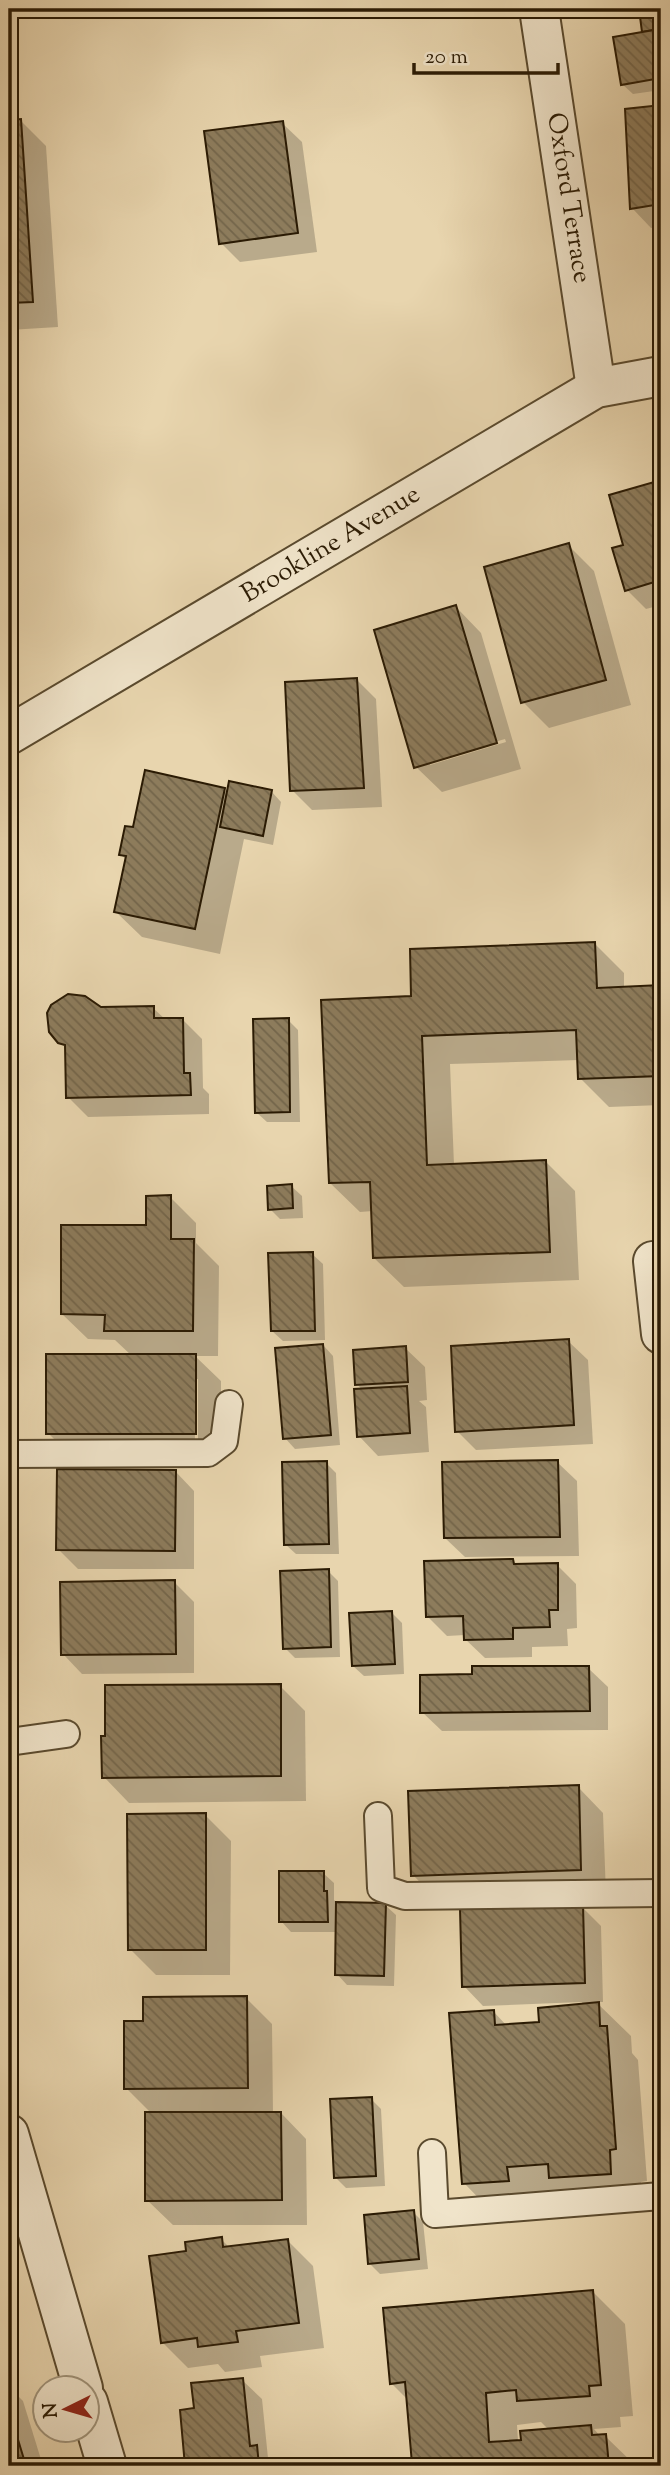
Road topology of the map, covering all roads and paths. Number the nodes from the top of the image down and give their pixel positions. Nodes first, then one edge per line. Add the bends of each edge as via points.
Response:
1 (539, 9) edge
2 (661, 376) edge
3 (596, 388) junction
4 (10, 739) edge
5 (653, 1261) dead end
6 (661, 1334) edge
7 (229, 1404) dead end
8 (9, 1454) edge
9 (66, 1734) dead end
10 (9, 1742) edge
11 (378, 1816) dead end
12 (661, 1893) edge
13 (9, 2134) edge
14 (432, 2152) dead end
15 (661, 2196) edge
16 (79, 2374) edge
17 (100, 2444) edge
18 (107, 2466) edge

1 - 3 street, Oxford Terrace
2 - 3 street, Brookline Avenue
3 - 4 street, Brookline Avenue
5 - 6 street
7 - 8 lane via 224,1441 208,1453
9 - 10 lane
11 - 12 lane via 382,1888 405,1896
13 - 16 street
14 - 15 lane via 435,2214
17 - 18 street

